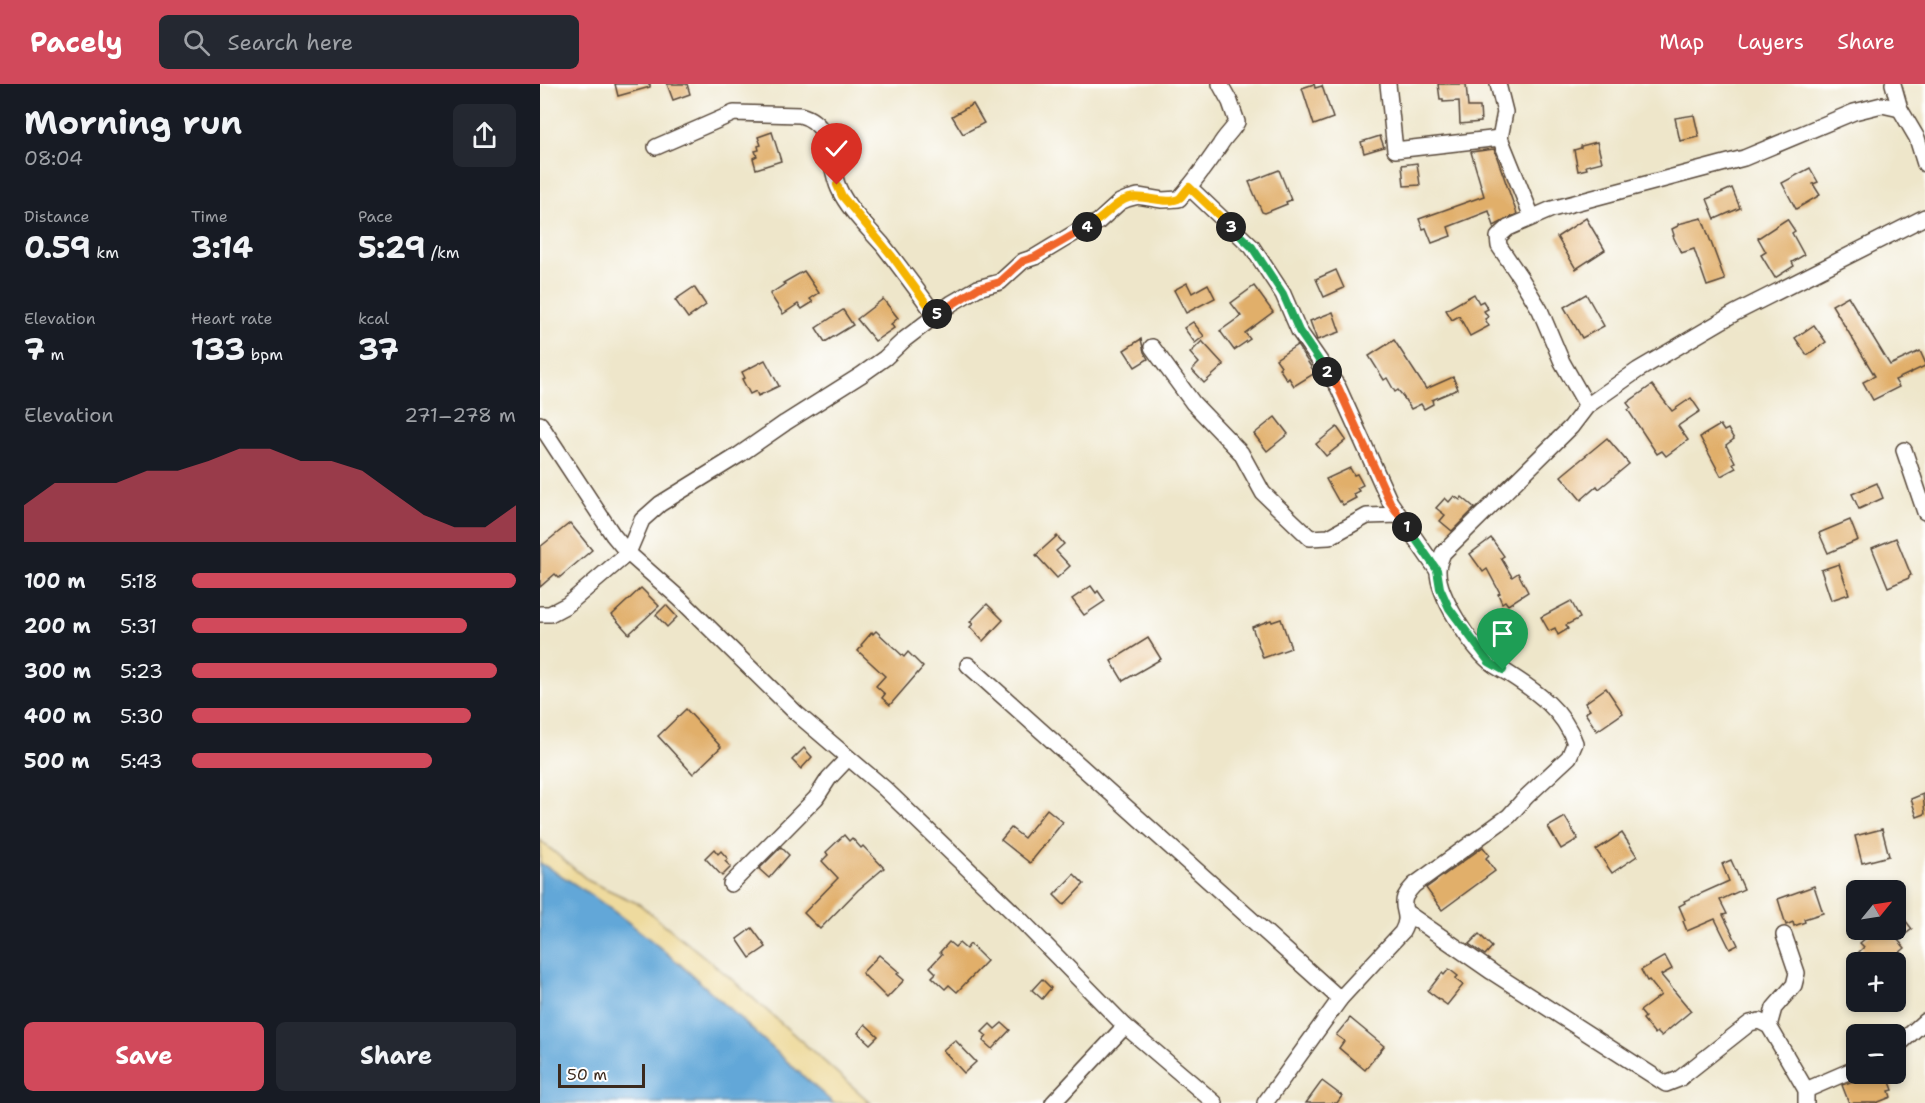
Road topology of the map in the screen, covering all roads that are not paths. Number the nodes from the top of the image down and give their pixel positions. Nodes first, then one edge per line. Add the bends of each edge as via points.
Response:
1 (1220, 84) edge
2 (1389, 84) edge
3 (1498, 84) edge
4 (1893, 84) edge
5 (1900, 109) junction
6 (1500, 138) junction
7 (656, 147) dead end
8 (1925, 164) edge
9 (1189, 187) junction
10 (1532, 217) junction
11 (1925, 217) edge
12 (935, 315) junction
13 (1152, 347) dead end
14 (1587, 406) junction
15 (540, 424) edge
16 (1904, 450) dead end
17 (1925, 512) edge
18 (1399, 515) junction
19 (627, 553) junction
20 (1437, 570) junction
21 (540, 614) edge
22 (968, 665) dead end
23 (848, 758) junction
24 (731, 884) dead end
25 (1407, 913) junction
26 (1784, 935) dead end
27 (1340, 999) junction
28 (1925, 1021) edge
29 (1125, 1026) junction
30 (1769, 1026) junction
31 (1906, 1038) edge
32 (1846, 1074) edge
33 (1806, 1096) edge
34 (1053, 1103) edge
35 (1215, 1103) edge
36 (1265, 1103) edge

1 - 9 street via 1237,122
2 - 6 street via 1395,150
3 - 6 street via 1505,112
4 - 5 street
5 - 8 street via 1917,138
5 - 10 street via 1882,105 1854,112 1744,158
6 - 10 street
7 - 12 street via 734,113 809,117 825,134 833,175 842,196
9 - 12 street via 1179,199 1171,201 1138,196 1120,202 1098,222 1023,261 1000,282 978,288
9 - 18 street via 1252,247 1283,294 1299,331 1338,387
10 - 14 street via 1508,228 1498,237 1499,246 1540,310 1562,362
11 - 14 street via 1735,313 1638,370
12 - 19 street via 861,375 660,504 642,520
13 - 18 street via 1193,403 1241,453 1263,493 1310,538 1329,537 1367,516
14 - 20 street via 1571,427 1443,553
15 - 19 street
16 - 17 street
18 - 20 street
19 - 21 street via 567,605 550,614
19 - 23 street via 680,599 796,714
20 - 25 street via 1449,608 1489,662 1543,696 1570,729 1575,743 1569,757 1509,816 1414,885 1405,896
22 - 27 street
23 - 24 street via 816,798
23 - 29 street via 1020,919
25 - 27 street via 1402,932
25 - 30 street via 1666,1084 1679,1079 1750,1023 1759,1020
26 - 30 street via 1797,973 1794,985 1774,1008
27 - 36 street
28 - 31 street
29 - 34 street
29 - 35 street
30 - 33 street
32 - 33 street

